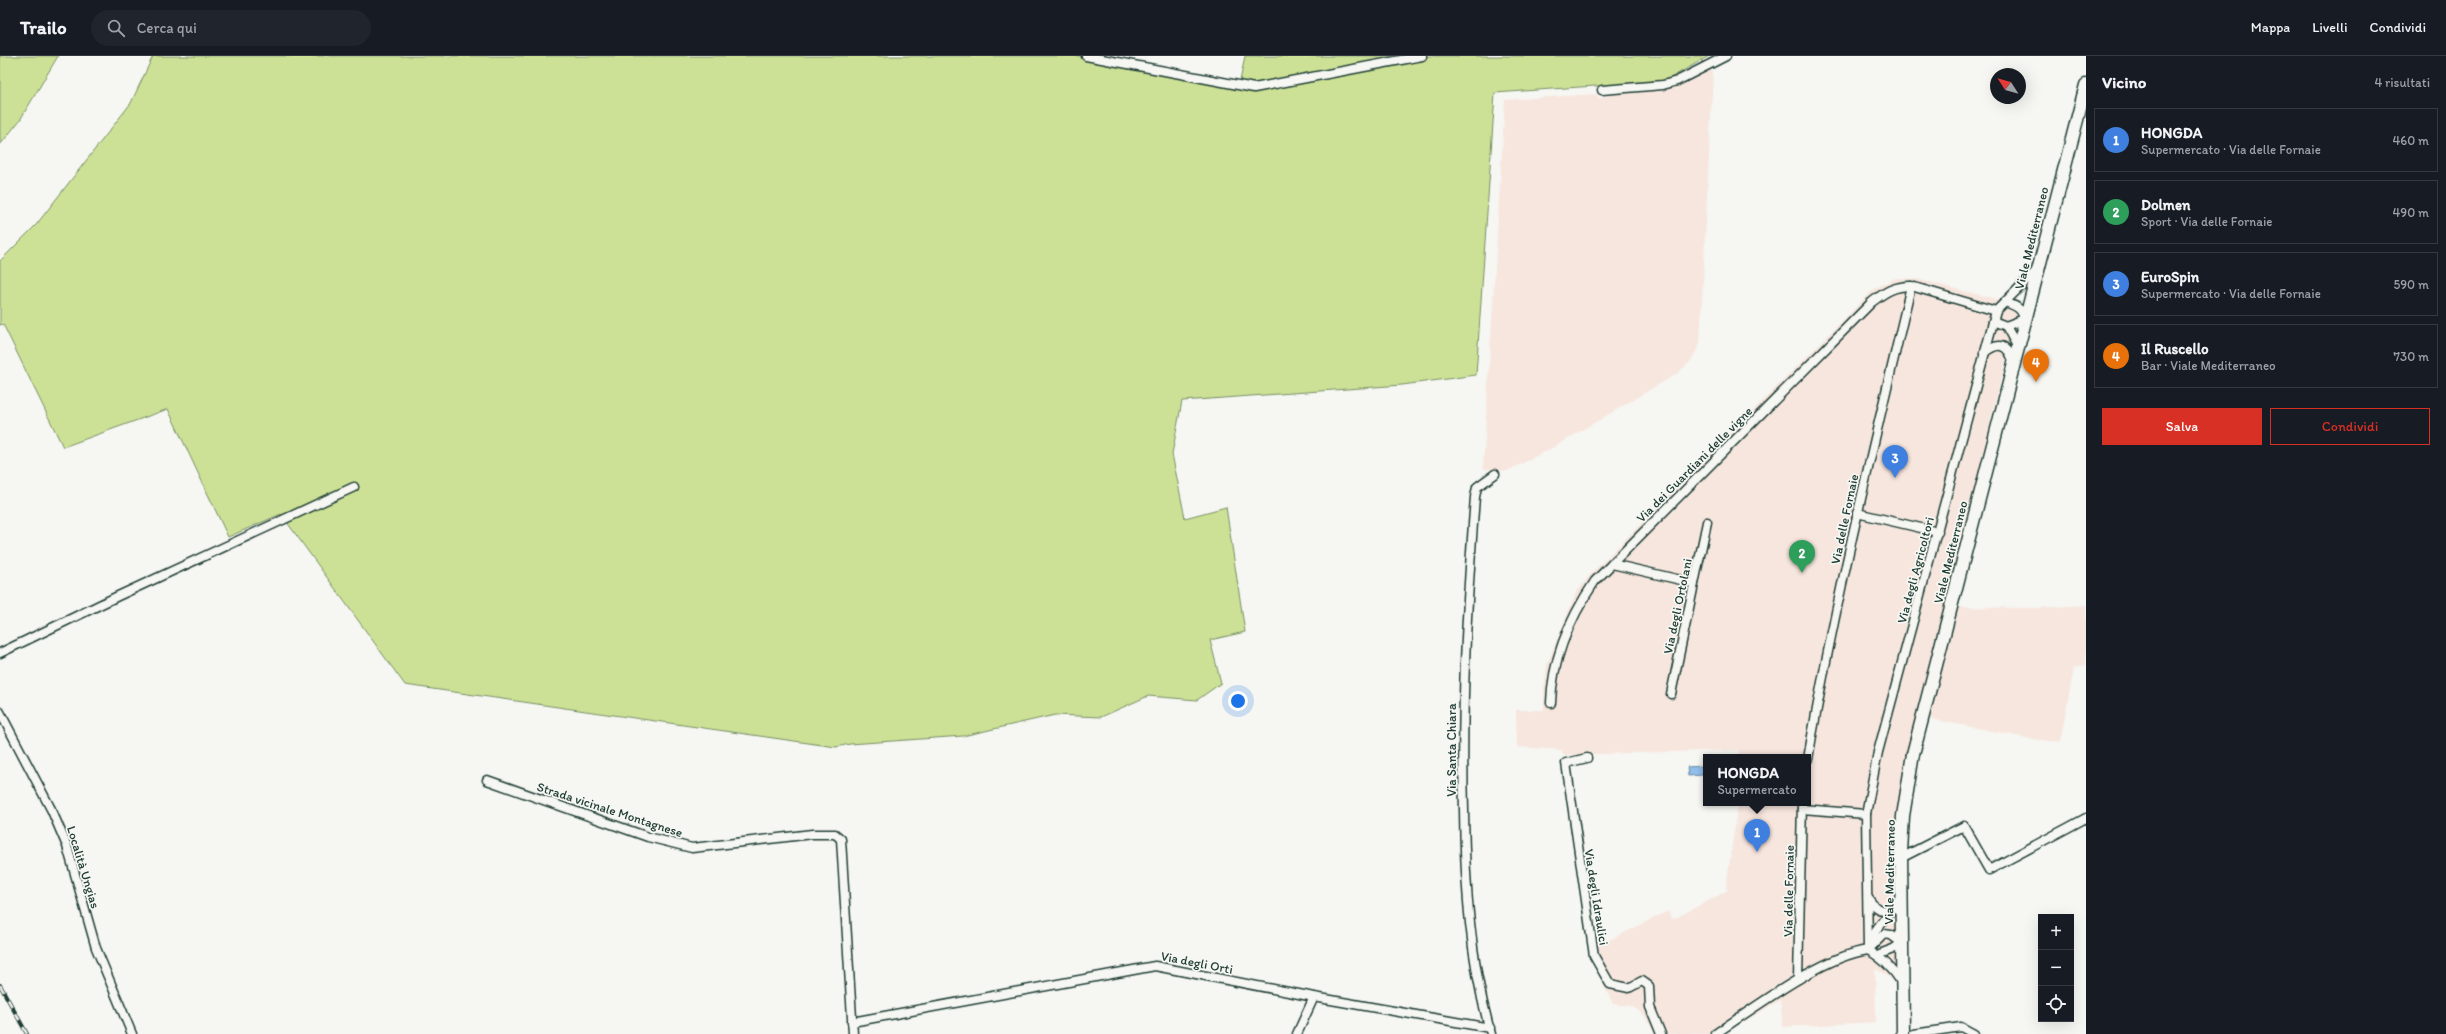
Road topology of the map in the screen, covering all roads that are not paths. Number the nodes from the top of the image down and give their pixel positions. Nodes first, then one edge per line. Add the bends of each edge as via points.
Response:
1 (1086, 56) edge
2 (1422, 56) edge
3 (1726, 56) edge
4 (2086, 85) edge
5 (1602, 90) dead end
6 (2038, 269) junction
7 (1911, 286) junction
8 (2005, 302) junction
9 (1996, 310) junction
10 (2024, 319) junction
11 (1993, 321) junction
12 (2006, 326) junction
13 (2017, 346) junction
14 (1984, 353) junction
15 (2013, 360) junction
16 (1495, 474) dead end
17 (354, 487) dead end
18 (1857, 513) junction
19 (1707, 522) dead end
20 (1938, 532) junction
21 (1612, 564) junction
22 (1694, 583) junction
23 (0, 653) edge
24 (1671, 694) dead end
25 (1551, 703) dead end
26 (0, 712) edge
27 (1809, 754) edge
28 (1588, 758) dead end
29 (487, 780) dead end
30 (1802, 806) edge
31 (1866, 814) junction
32 (2086, 818) edge
33 (1901, 858) junction
34 (1901, 896) junction
35 (1868, 898) junction
36 (1891, 910) junction
37 (1868, 920) junction
38 (1876, 930) junction
39 (1884, 934) junction
40 (1902, 943) junction
41 (1868, 950) junction
42 (1877, 955) junction
43 (1798, 979) junction
44 (1902, 983) junction
45 (1314, 997) junction
46 (852, 1022) junction
47 (1491, 1031) edge
48 (132, 1034) edge
49 (853, 1034) edge
50 (1297, 1034) edge
51 (1661, 1034) edge
52 (1715, 1034) edge
53 (1903, 1034) edge
54 (1914, 1034) edge
55 (1974, 1034) edge

1 - 2 street via 1254,88
3 - 5 street via 1677,81 1663,85 1651,88
4 - 6 main road, Viale Mediterraneo
6 - 8 street
6 - 10 main road, Viale Mediterraneo
7 - 9 street
7 - 18 street, Via delle Fornaie
7 - 21 street, Via dei Guardiani delle vigne via 1898,286 1886,291 1872,302
8 - 9 street
8 - 10 street via 2019,308
9 - 11 street, Via degli Agricoltori
10 - 12 street
10 - 13 main road, Viale Mediterraneo
11 - 12 street
11 - 14 street, Via degli Agricoltori
12 - 13 street
13 - 15 main road, Viale Mediterraneo
14 - 15 street via 1992,346 2000,346 2010,351
14 - 20 street, Via degli Agricoltori
15 - 33 main road, Viale Mediterraneo via 1913,754 1903,816
16 - 47 street, Via Santa Chiara via 1477,487 1475,497 1466,612 1462,733 1469,907 1476,966
17 - 23 street
18 - 20 street
18 - 27 street, Via delle Fornaie
19 - 22 street, Via degli Ortolani
20 - 31 street, Via degli Agricoltori via 1878,752
21 - 22 street
21 - 25 street, Via dei Guardiani delle vigne via 1595,581 1582,600 1566,634 1552,681
22 - 24 street, Via degli Ortolani
26 - 48 street, Località Ungias via 52,811 64,840 96,948
28 - 51 street, Via degli Idraulici via 1566,763 1594,956 1610,984 1629,988 1642,981 1650,986 1650,1007
29 - 46 street, Strada vicinale Montagnese via 648,837 692,848 812,834 835,834 841,839
30 - 31 street
30 - 43 street, Via delle Fornaie
31 - 35 street, Via degli Agricoltori
32 - 33 street via 1989,870 1964,826
33 - 34 main road, Viale Mediterraneo
34 - 36 street via 1897,906
34 - 40 main road, Viale Mediterraneo
35 - 36 street via 1874,908 1881,911
35 - 37 street, Via degli Agricoltori
36 - 38 street
37 - 38 street
37 - 41 street, Via degli Agricoltori
38 - 39 street
38 - 41 street
39 - 40 street via 1892,935
39 - 41 street
40 - 42 street
40 - 44 main road, Viale Mediterraneo
41 - 42 street
41 - 43 street via 1856,952
42 - 44 street via 1892,968
43 - 52 street
44 - 53 main road, Viale Mediterraneo
45 - 46 street, Via degli Orti via 1155,966
45 - 47 street, Via degli Orti
45 - 50 street
46 - 49 street, Strada vicinale Montagnese
54 - 55 street via 1961,1028

